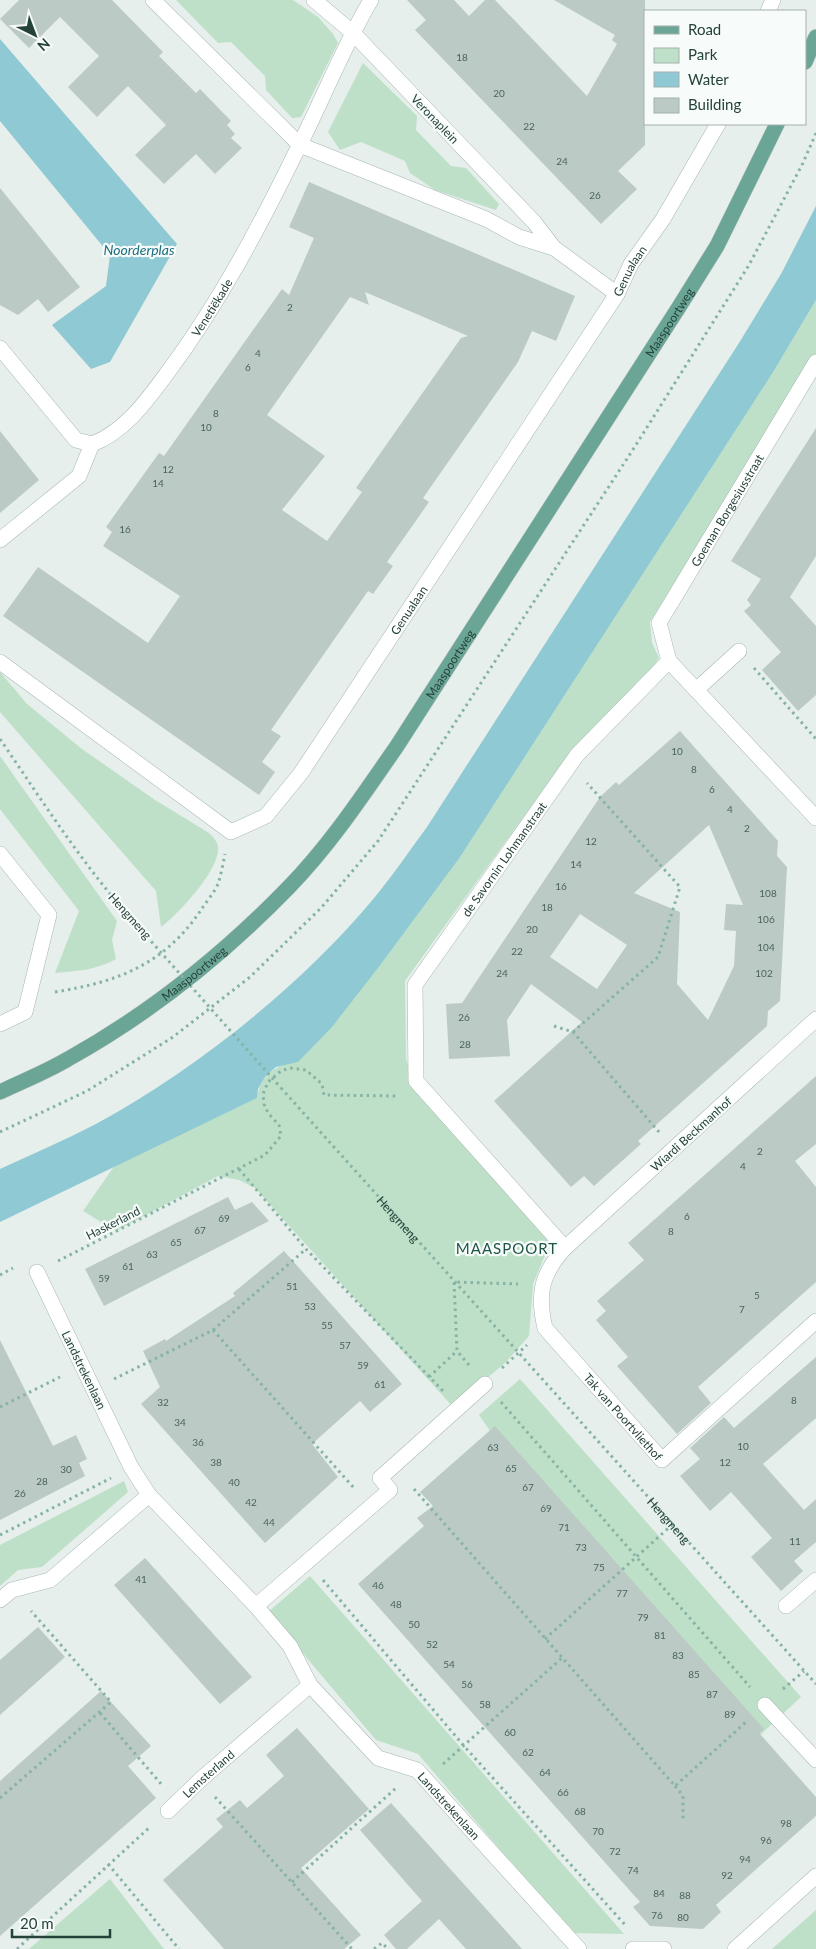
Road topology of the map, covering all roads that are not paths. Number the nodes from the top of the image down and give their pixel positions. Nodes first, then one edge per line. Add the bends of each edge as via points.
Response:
1 (153, 0) edge
2 (314, 0) edge
3 (371, 0) edge
4 (352, 32) junction
5 (816, 37) edge
6 (806, 60) edge
7 (717, 125) edge
8 (777, 125) edge
9 (300, 145) junction
10 (518, 205) junction
11 (501, 227) junction
12 (554, 248) junction
13 (617, 294) junction
14 (0, 348) edge
15 (816, 362) edge
16 (92, 444) junction
17 (0, 540) edge
18 (739, 651) road end
19 (669, 661) junction
20 (0, 662) edge
21 (696, 690) junction
22 (816, 818) edge
23 (0, 854) edge
24 (816, 1019) edge
25 (0, 1024) edge
26 (0, 1092) edge
27 (565, 1248) junction
28 (37, 1272) road end
29 (816, 1321) edge
30 (485, 1384) road end
31 (149, 1495) junction
32 (816, 1580) edge
33 (0, 1600) edge
34 (256, 1606) junction
35 (786, 1606) dead end
36 (310, 1685) junction
37 (766, 1705) road end
38 (816, 1760) edge
39 (172, 1807) road end
40 (816, 1876) edge
41 (580, 1949) edge
42 (640, 1949) edge
43 (664, 1949) edge
44 (734, 1949) edge

1 - 9 street, Veronaplein
2 - 4 street, Veronaplein
3 - 4 street
4 - 9 street
4 - 10 street, Veronaplein
5 - 6 main road
7 - 13 street, Genualaan via 663,219 631,264
8 - 26 main road, Maaspoortweg via 717,246 397,746 336,831 290,887 199,970 110,1034 67,1060
9 - 11 street, Veronaplein
9 - 16 street, Venetiëkade via 248,246 189,344 132,417 109,436
10 - 11 street
10 - 12 street, Veronaplein
11 - 12 street, Veronaplein via 519,237
12 - 13 street, Veronaplein
13 - 20 street, Genualaan via 301,773 266,816 231,832
14 - 16 street via 76,440
15 - 19 street, Goeman Borgesiusstraat via 659,622
16 - 17 street via 80,476
18 - 21 street
19 - 21 street
19 - 27 street, de Savornin Lohmanstraat via 577,756 414,985 416,1081
21 - 22 street
23 - 25 street via 49,915 25,1012
24 - 27 street, Wiardi Beckmanhof
27 - 29 street, Tak van Poortvliethof via 551,1263 543,1284 540,1306 545,1328 662,1460
28 - 31 street, Landstrekenlaan via 131,1467
30 - 34 street via 380,1478 390,1490
31 - 33 street via 50,1580 12,1590
31 - 34 street, Landstrekenlaan
32 - 35 street
34 - 36 street, Landstrekenlaan via 290,1646
36 - 39 street, Lemsterland
36 - 41 street, Landstrekenlaan via 378,1758 418,1770
37 - 38 street
40 - 44 street
42 - 43 street

